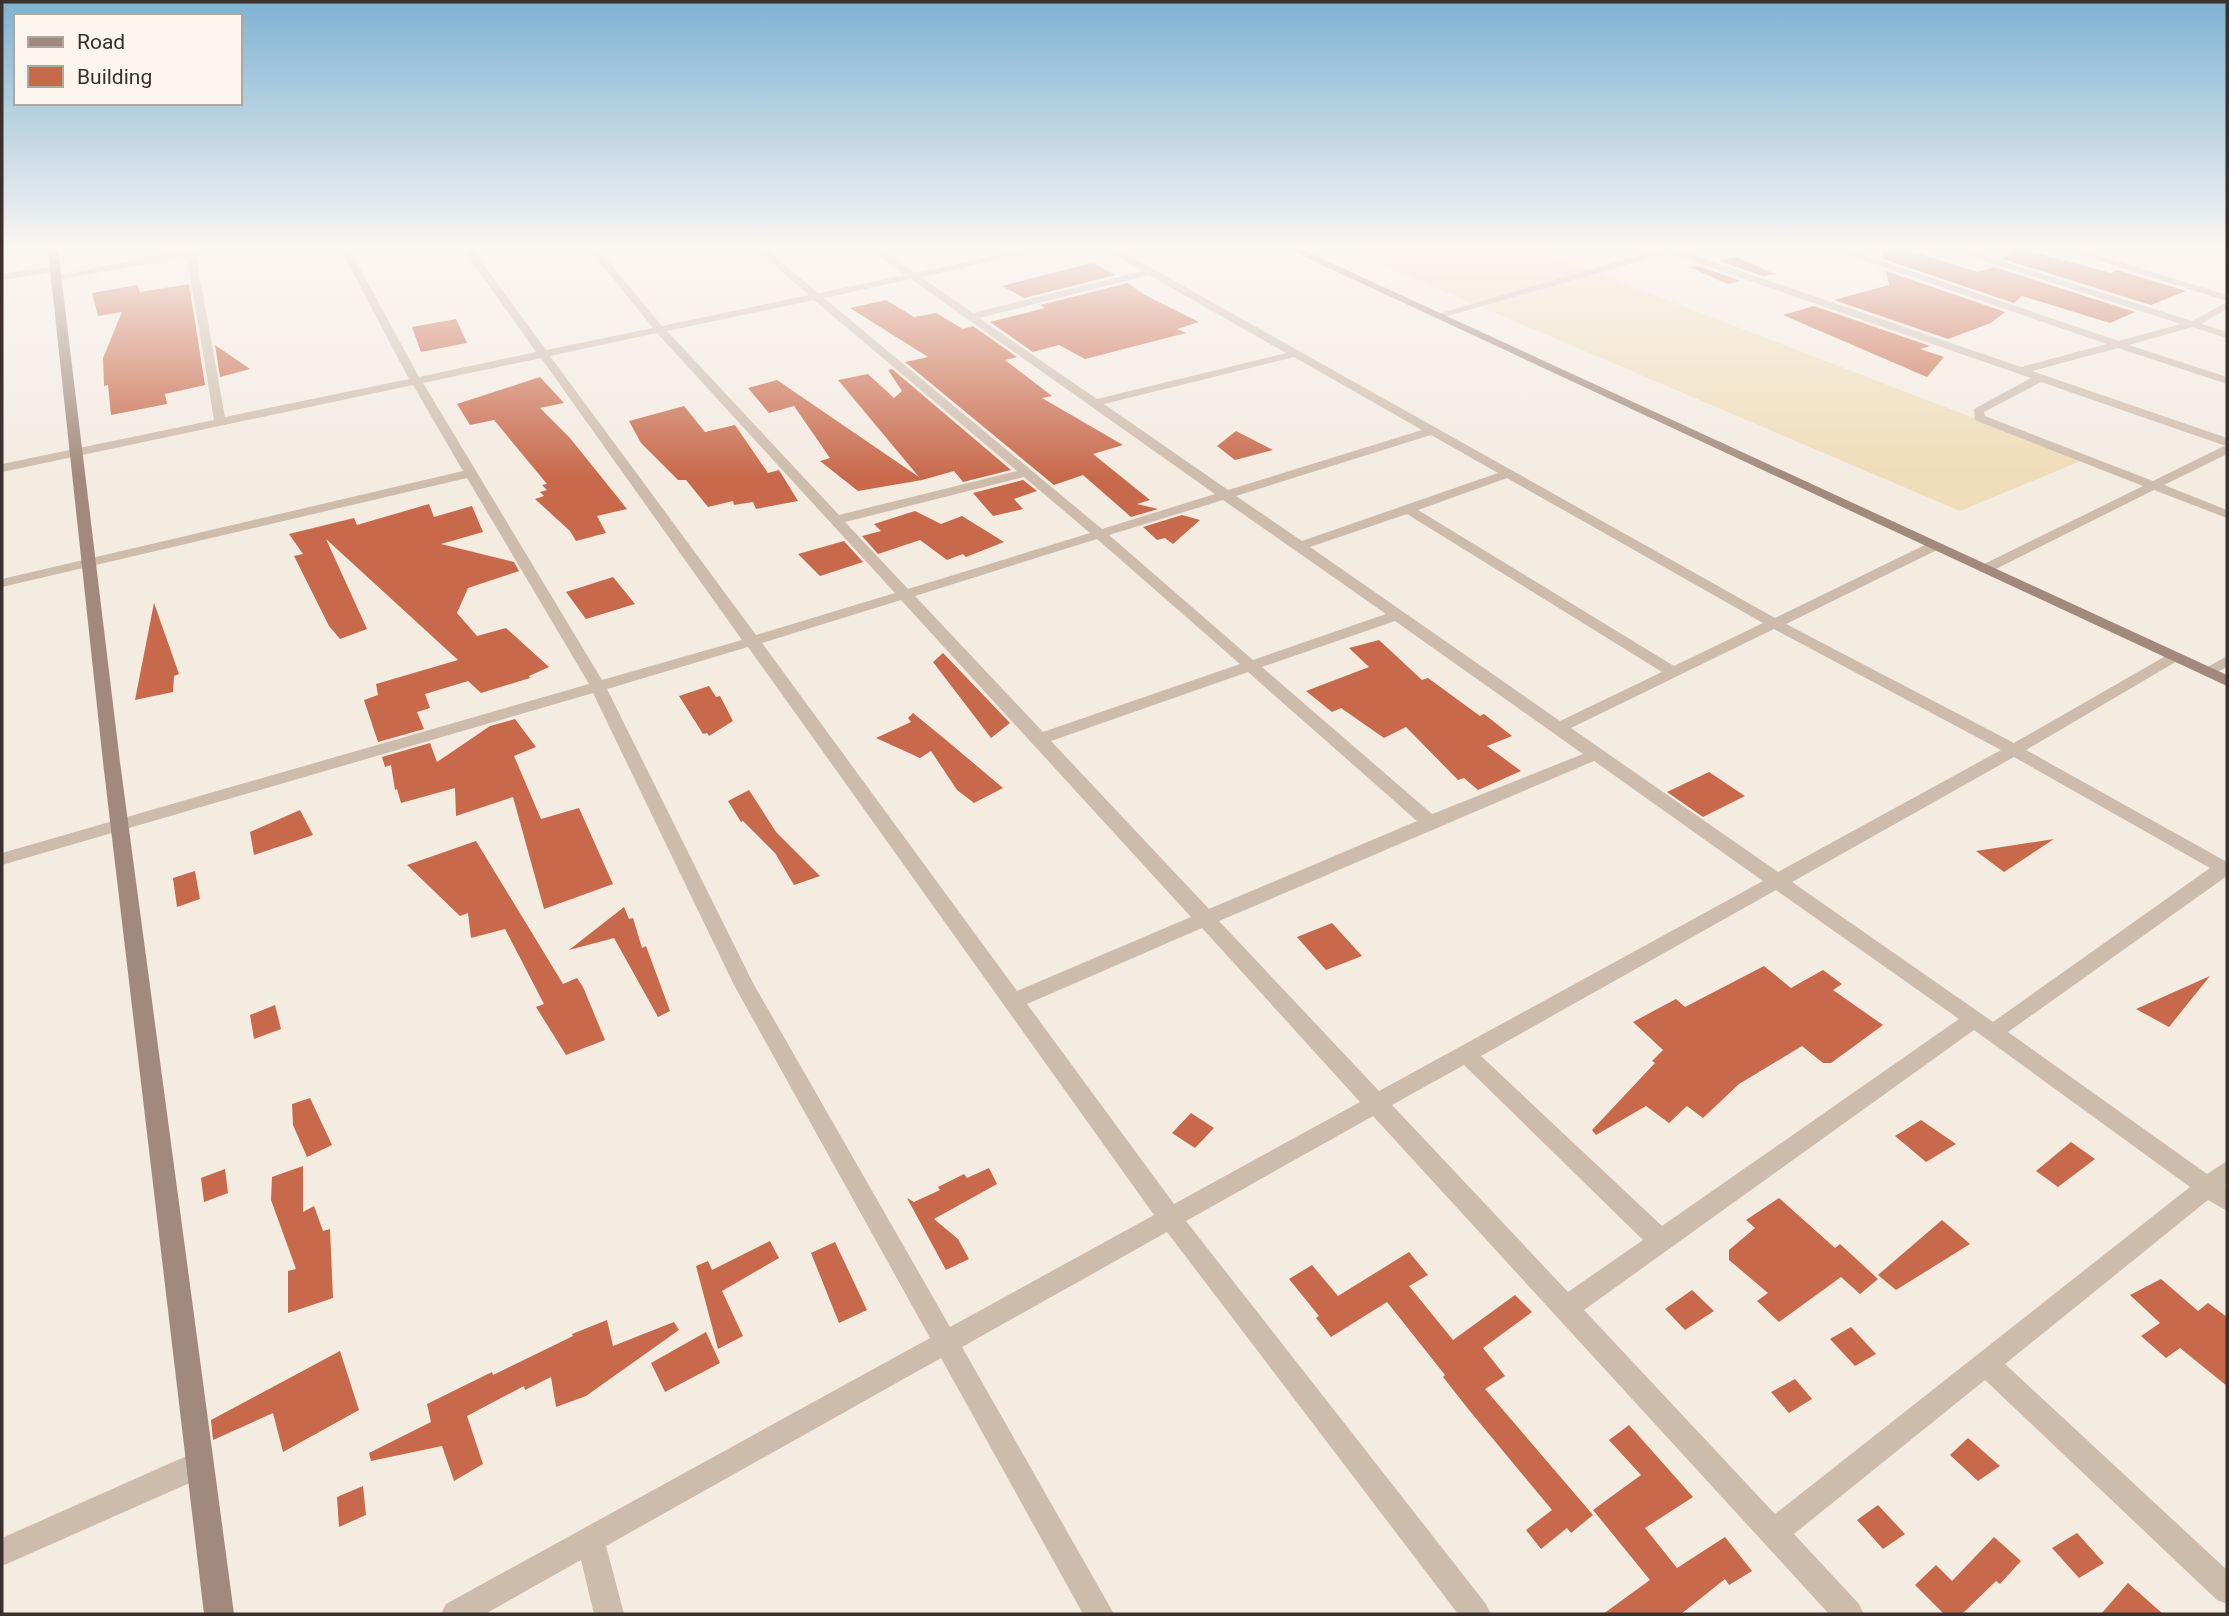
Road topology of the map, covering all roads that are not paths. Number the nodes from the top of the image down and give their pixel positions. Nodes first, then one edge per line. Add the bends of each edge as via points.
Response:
1 (61, 325) edge
2 (203, 325) edge
3 (386, 325) edge
4 (522, 325) edge
5 (656, 325) edge
6 (682, 325) edge
7 (849, 325) edge
8 (986, 325) edge
9 (1244, 325) edge
10 (1456, 325) edge
11 (1888, 325) edge
12 (2066, 325) edge
13 (2188, 325) edge
14 (2197, 325) edge
15 (660, 330) junction
16 (2227, 335) edge
17 (2122, 344) junction
18 (1295, 354) junction
19 (543, 355) junction
20 (2020, 371) junction
21 (2040, 378) junction
22 (416, 381) junction
23 (2227, 381) edge
24 (1097, 403) junction
25 (220, 422) junction
26 (1432, 431) junction
27 (2227, 442) edge
28 (2227, 449) edge
29 (74, 453) junction
30 (2, 468) edge
31 (471, 473) junction
32 (1026, 473) junction
33 (1508, 474) junction
34 (2154, 485) junction
35 (1227, 495) junction
36 (1410, 510) junction
37 (2227, 514) edge
38 (836, 520) junction
39 (1101, 535) junction
40 (1301, 546) junction
41 (1934, 546) junction
42 (87, 562) junction
43 (1985, 569) junction
44 (2, 583) edge
45 (906, 594) junction
46 (1398, 615) junction
47 (1775, 624) junction
48 (750, 642) junction
49 (2175, 657) junction
50 (2227, 661) edge
51 (1252, 666) junction
52 (2207, 672) junction
53 (1674, 673) junction
54 (2227, 681) edge
55 (598, 686) junction
56 (1559, 728) junction
57 (1039, 740) junction
58 (2014, 750) junction
59 (1597, 754) junction
60 (1430, 822) junction
61 (119, 825) junction
62 (2, 859) edge
63 (2225, 869) edge
64 (1777, 881) junction
65 (1205, 920) junction
66 (1012, 1002) junction
67 (1983, 1026) junction
68 (1466, 1054) junction
69 (1375, 1104) junction
70 (2221, 1186) edge
71 (1170, 1218) junction
72 (1661, 1241) junction
73 (1566, 1308) junction
74 (947, 1342) junction
75 (1986, 1364) junction
76 (200, 1464) junction
77 (1773, 1532) junction
78 (590, 1540) junction
79 (2, 1552) edge
80 (2227, 1590) edge
81 (219, 1614) edge
82 (456, 1614) edge
83 (609, 1614) edge
84 (1099, 1614) edge
85 (1476, 1614) edge
86 (1849, 1614) edge

1 - 29 street
2 - 25 street
3 - 22 street
4 - 19 street
5 - 15 street
6 - 15 street
7 - 32 street
8 - 24 street
9 - 18 street
10 - 41 street
11 - 20 street
12 - 17 street
13 - 17 street
14 - 16 street
15 - 19 street
15 - 38 street
17 - 20 street
17 - 23 street
18 - 24 street
18 - 26 street
19 - 22 street
19 - 48 street
20 - 21 street
21 - 27 street
21 - 34 street via 1978,411 1979,418
22 - 25 street
22 - 31 street
24 - 35 street
25 - 29 street
26 - 33 street
26 - 35 street
28 - 34 street
29 - 30 street
29 - 42 street
31 - 42 street
31 - 55 street
32 - 38 street
32 - 39 street
33 - 36 street
33 - 47 street
34 - 37 street
34 - 43 street
35 - 39 street
35 - 40 street
36 - 40 street
36 - 53 street
38 - 45 street
39 - 45 street
39 - 51 street
40 - 46 street
41 - 43 street
41 - 47 street
42 - 44 street
42 - 61 street
43 - 49 street
45 - 48 street
45 - 57 street
46 - 51 street
46 - 56 street
47 - 53 street
47 - 58 street
48 - 55 street
48 - 66 street
49 - 52 street
49 - 58 street
50 - 52 street
51 - 57 street
51 - 60 street
52 - 54 street
53 - 56 street
55 - 61 street
55 - 74 street via 744,985
56 - 59 street
57 - 65 street
58 - 63 street
58 - 64 street
59 - 60 street
59 - 64 street
60 - 65 street
61 - 62 street
61 - 76 street
63 - 67 street
64 - 67 street
64 - 68 street
65 - 66 street
65 - 69 street
66 - 71 street
67 - 70 street
67 - 72 street
68 - 69 street
68 - 72 street
69 - 71 street
69 - 73 street
70 - 75 street
71 - 74 street
71 - 85 street
72 - 73 street
73 - 77 street
74 - 78 street
74 - 84 street
75 - 77 street
75 - 80 street
76 - 79 street
76 - 81 street
77 - 86 street
78 - 82 street
78 - 83 street

